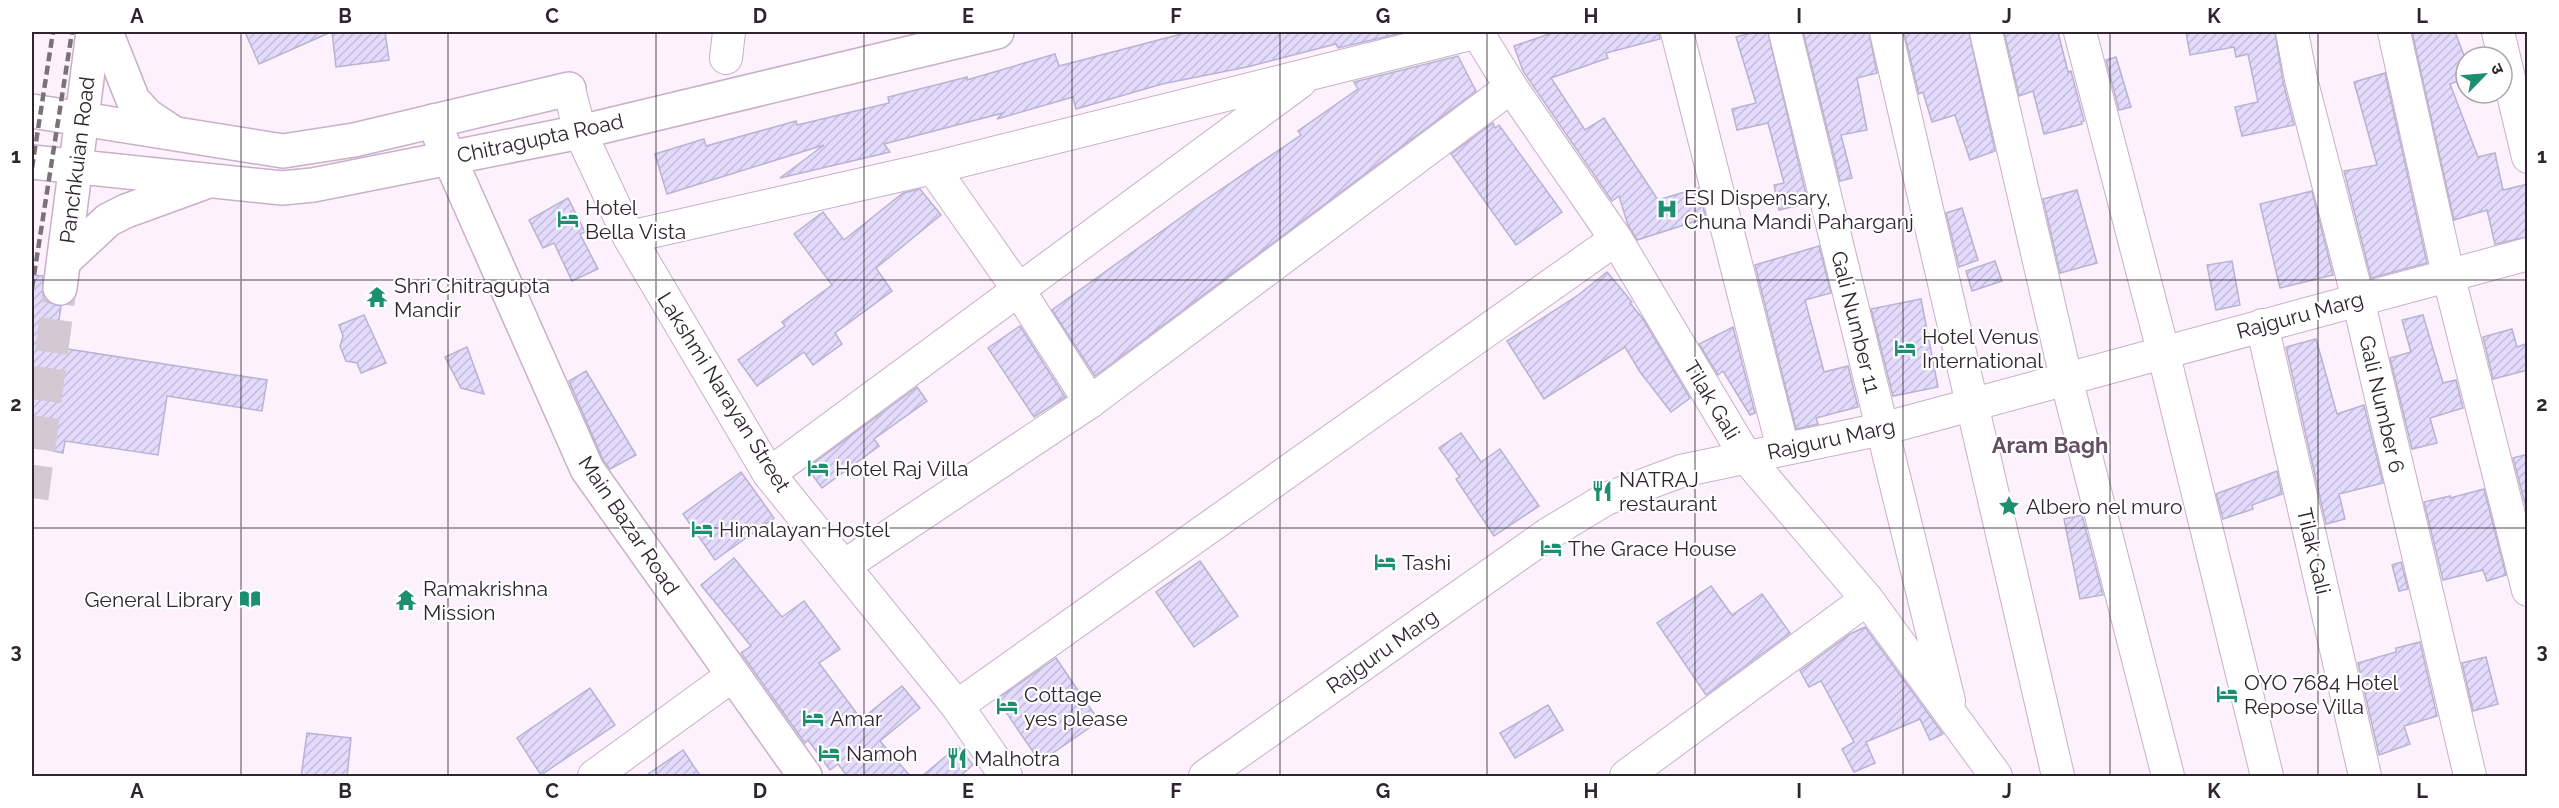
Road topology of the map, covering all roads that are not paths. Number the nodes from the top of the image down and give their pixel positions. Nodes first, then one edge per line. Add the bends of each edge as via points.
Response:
1 (93, 32) edge
2 (106, 32) edge
3 (998, 32) edge
4 (1478, 32) edge
5 (1677, 32) edge
6 (1785, 32) edge
7 (1886, 32) edge
8 (1986, 32) edge
9 (2080, 32) edge
10 (2292, 32) edge
11 (2394, 32) edge
12 (2498, 32) edge
13 (1313, 73) junction
14 (1511, 87) junction
15 (569, 89) joint
16 (32, 111) edge
17 (82, 120) junction
18 (433, 121) junction
19 (580, 132) junction
20 (175, 134) junction
21 (2528, 157) edge
22 (448, 158) junction
23 (32, 162) edge
24 (77, 167) junction
25 (933, 168) junction
26 (211, 180) junction
27 (629, 237) junction
28 (1616, 239) junction
29 (2528, 254) edge
30 (2448, 274) junction
31 (1017, 289) junction
32 (2358, 299) junction
33 (2262, 325) junction
34 (2163, 351) junction
35 (2066, 378) junction
36 (1090, 402) junction
37 (1972, 405) junction
38 (1882, 429) junction
39 (1782, 449) junction
40 (1746, 458) junction
41 (769, 474) junction
42 (844, 566) junction
43 (2528, 590) edge
44 (1867, 598) junction
45 (733, 675) junction
46 (957, 706) junction
47 (1953, 717) junction
48 (594, 777) edge
49 (805, 777) edge
50 (1006, 777) edge
51 (1205, 777) edge
52 (1626, 777) edge
53 (1996, 777) edge
54 (2058, 777) edge
55 (2168, 777) edge
56 (2268, 777) edge
57 (2365, 777) edge
58 (2470, 777) edge

1 - 17 street, Panchkuian Road
2 - 20 street via 133,100
3 - 19 street, Chitragupta Road
4 - 13 street
4 - 14 street, Tilak Gali
5 - 39 street
6 - 38 street, Gali Number 11
7 - 37 street
8 - 35 street
9 - 34 street
10 - 32 street, Gali Number 6
11 - 30 street
12 - 21 street
13 - 25 street
13 - 31 street
14 - 28 street, Tilak Gali
14 - 36 street
15 - 18 street, Chitragupta Road
15 - 19 street, Lakshmi Narayan Street
16 - 17 street, Chitragupta Road
17 - 20 street, Chitragupta Road
17 - 24 street, Panchkuian Road
18 - 20 street, Chitragupta Road via 330,145 284,151
18 - 22 street, Main Bazar Road
19 - 22 street, Chitragupta Road
19 - 27 street, Lakshmi Narayan Street
22 - 26 street, Chitragupta Road via 282,188
22 - 45 street, Main Bazar Road via 587,469
23 - 24 street, Chitragupta Road
24 - 26 street, Chitragupta Road
24 - 26 street, Panchkuian Road via 62,274 108,220
25 - 27 street
25 - 31 street
27 - 41 street, Lakshmi Narayan Street
28 - 40 street, Tilak Gali
28 - 46 street
29 - 30 street, Rajguru Marg
30 - 32 street, Rajguru Marg
30 - 43 street
31 - 36 street
31 - 41 street
32 - 33 street, Rajguru Marg
32 - 58 street, Gali Number 6
33 - 34 street, Rajguru Marg
33 - 57 street, Tilak Gali
34 - 35 street, Rajguru Marg
34 - 56 street
35 - 37 street, Rajguru Marg
35 - 55 street
36 - 42 street
37 - 38 street, Rajguru Marg
37 - 54 street
38 - 39 street, Rajguru Marg
38 - 47 street, Gali Number 11
39 - 40 street, Rajguru Marg
40 - 44 street, Tilak Gali
40 - 51 street, Rajguru Marg via 1681,471 1605,499 1539,541
41 - 42 street, Lakshmi Narayan Street
42 - 46 street, Lakshmi Narayan Street
44 - 47 street, Tilak Gali
44 - 52 street
45 - 48 street
45 - 49 street, Main Bazar Road
46 - 50 street, Lakshmi Narayan Street
47 - 53 street, Tilak Gali

